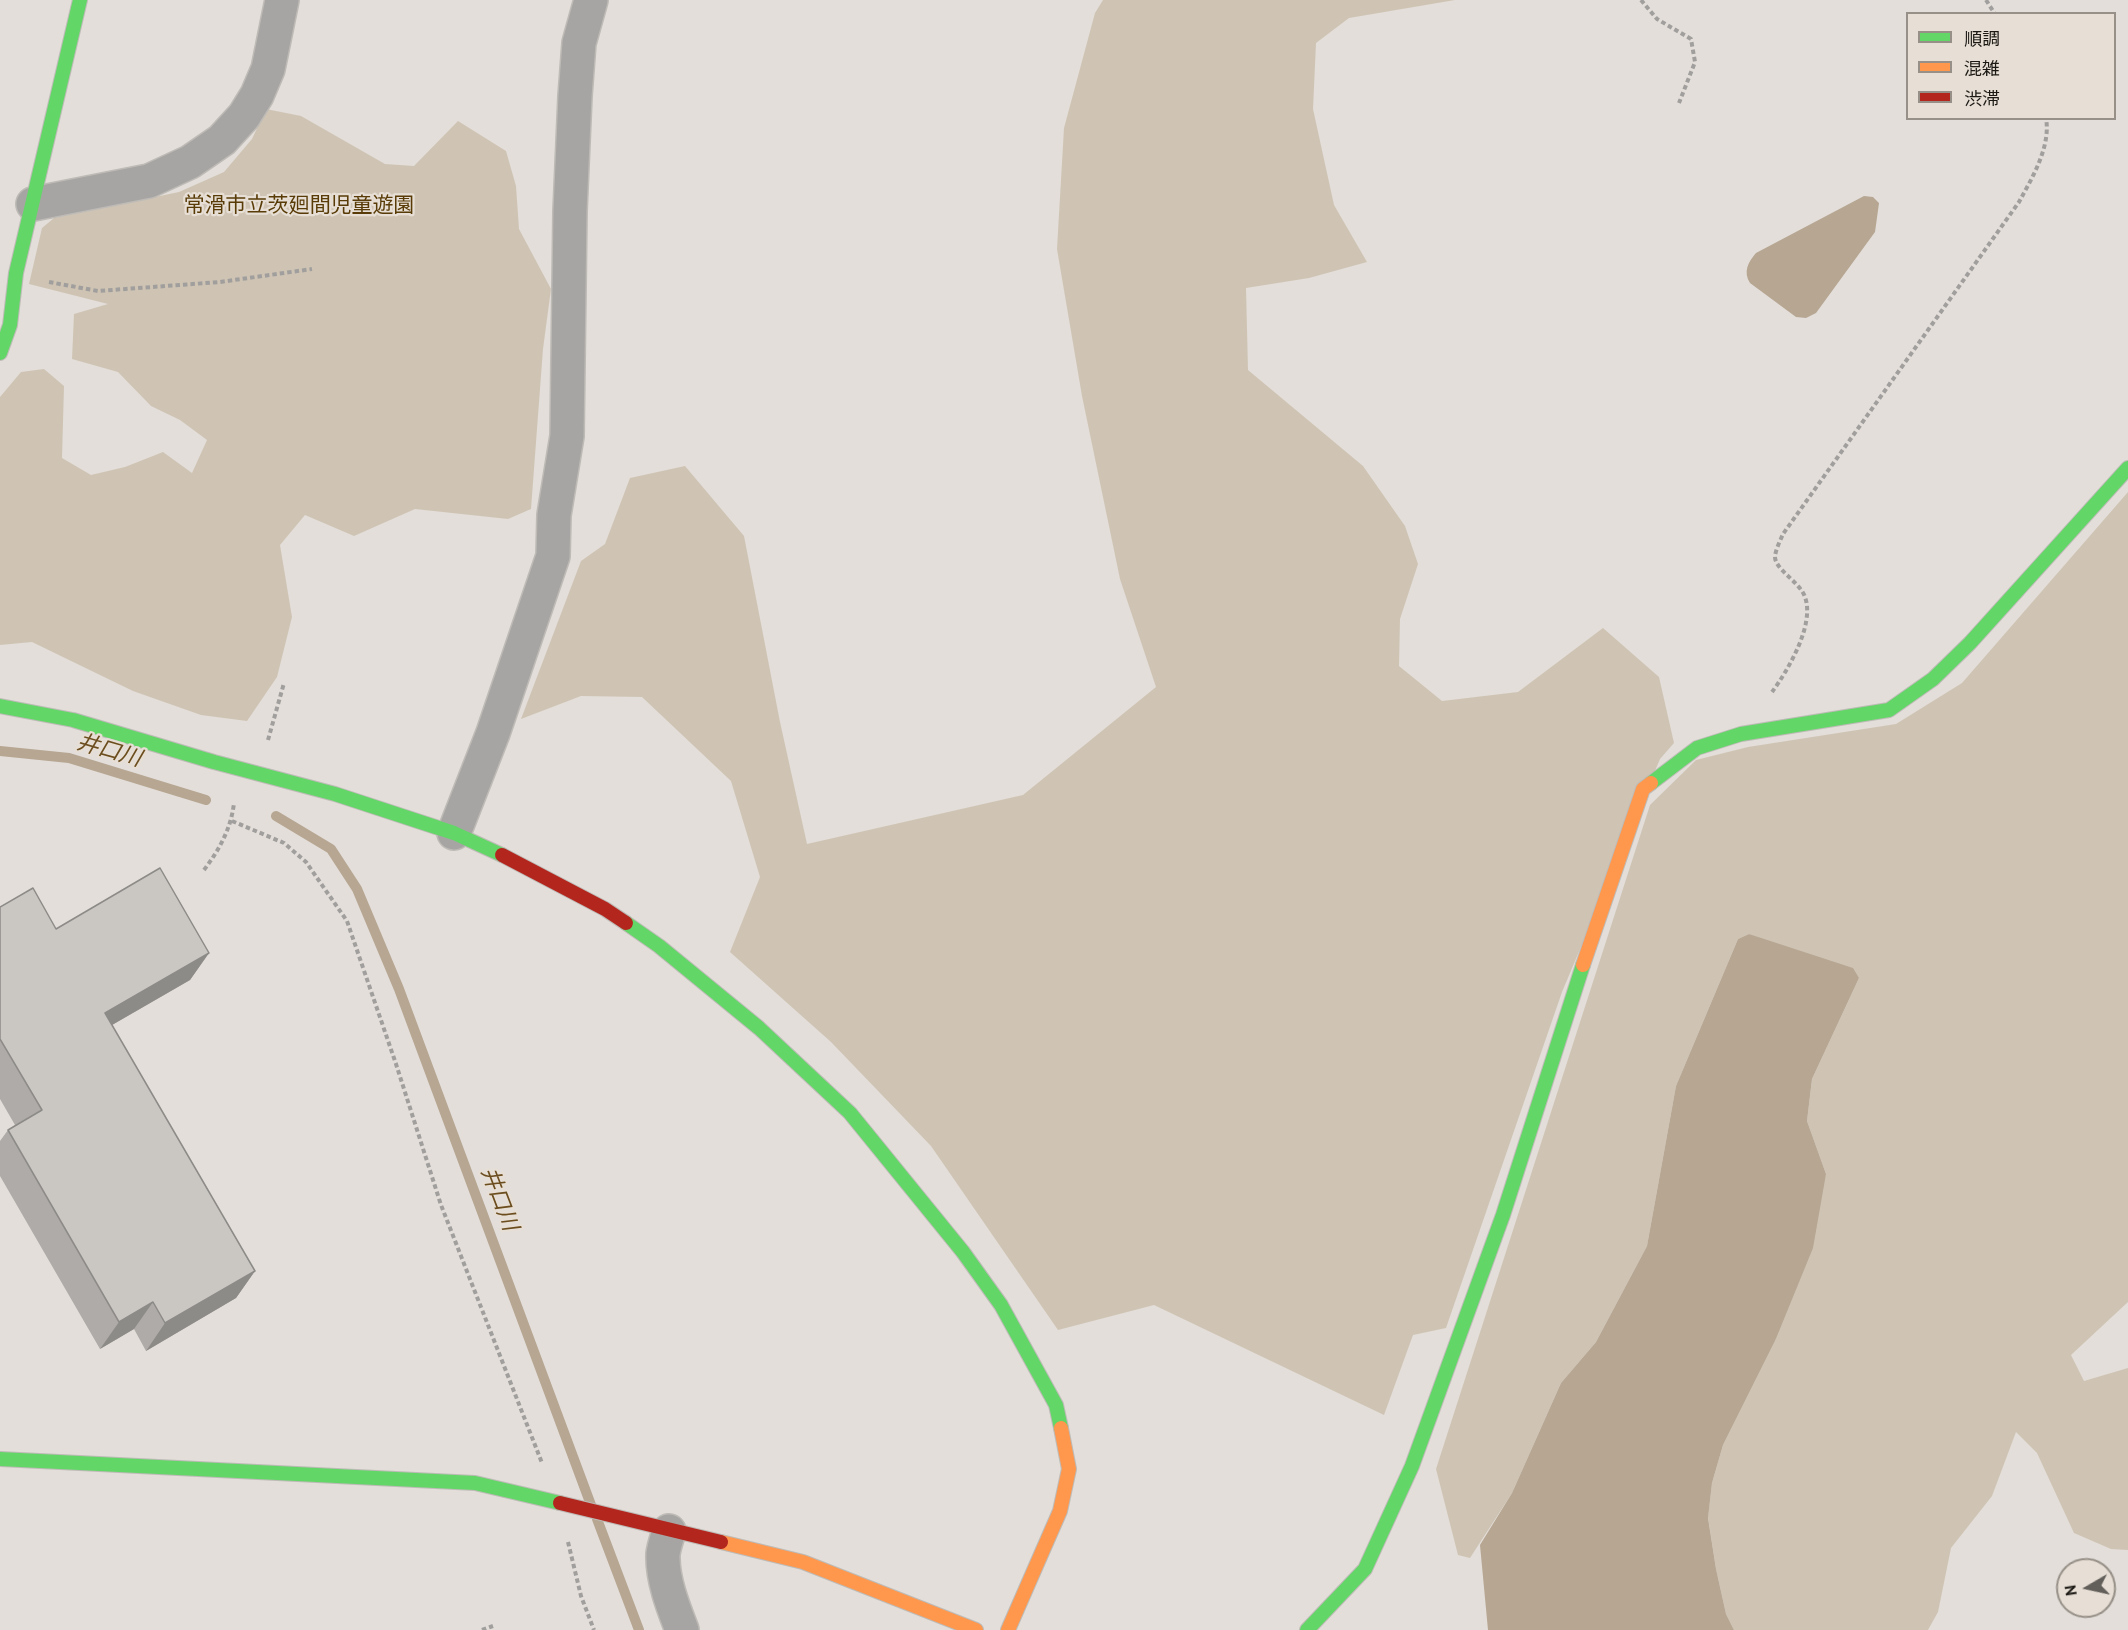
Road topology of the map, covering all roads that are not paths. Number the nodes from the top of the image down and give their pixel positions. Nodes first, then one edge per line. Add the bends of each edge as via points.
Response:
1 (80, 0) edge
2 (282, 0) edge
3 (591, 0) edge
4 (33, 204) junction
5 (13, 258) edge
6 (0, 352) edge
7 (2128, 468) edge
8 (0, 706) edge
9 (454, 833) junction
10 (0, 1459) edge
11 (669, 1531) junction
12 (682, 1630) edge
13 (976, 1630) edge
14 (1008, 1630) edge
15 (1307, 1630) edge

1 - 4 street
2 - 4 street via 268,69 257,95 222,140 190,162 149,182
3 - 9 street via 579,43 575,96 567,436 554,515 554,556
4 - 5 street
5 - 6 street via 10,325
7 - 15 street via 1970,643 1933,679 1888,710 1741,734 1697,748 1643,789 1503,1215 1412,1466 1365,1569
8 - 9 street via 73,720 335,794
9 - 14 street via 605,909 659,946 759,1028 850,1113 1001,1305 1056,1405 1069,1469 1060,1511
10 - 11 street via 476,1483
11 - 12 street via 664,1565
11 - 13 street via 803,1562

